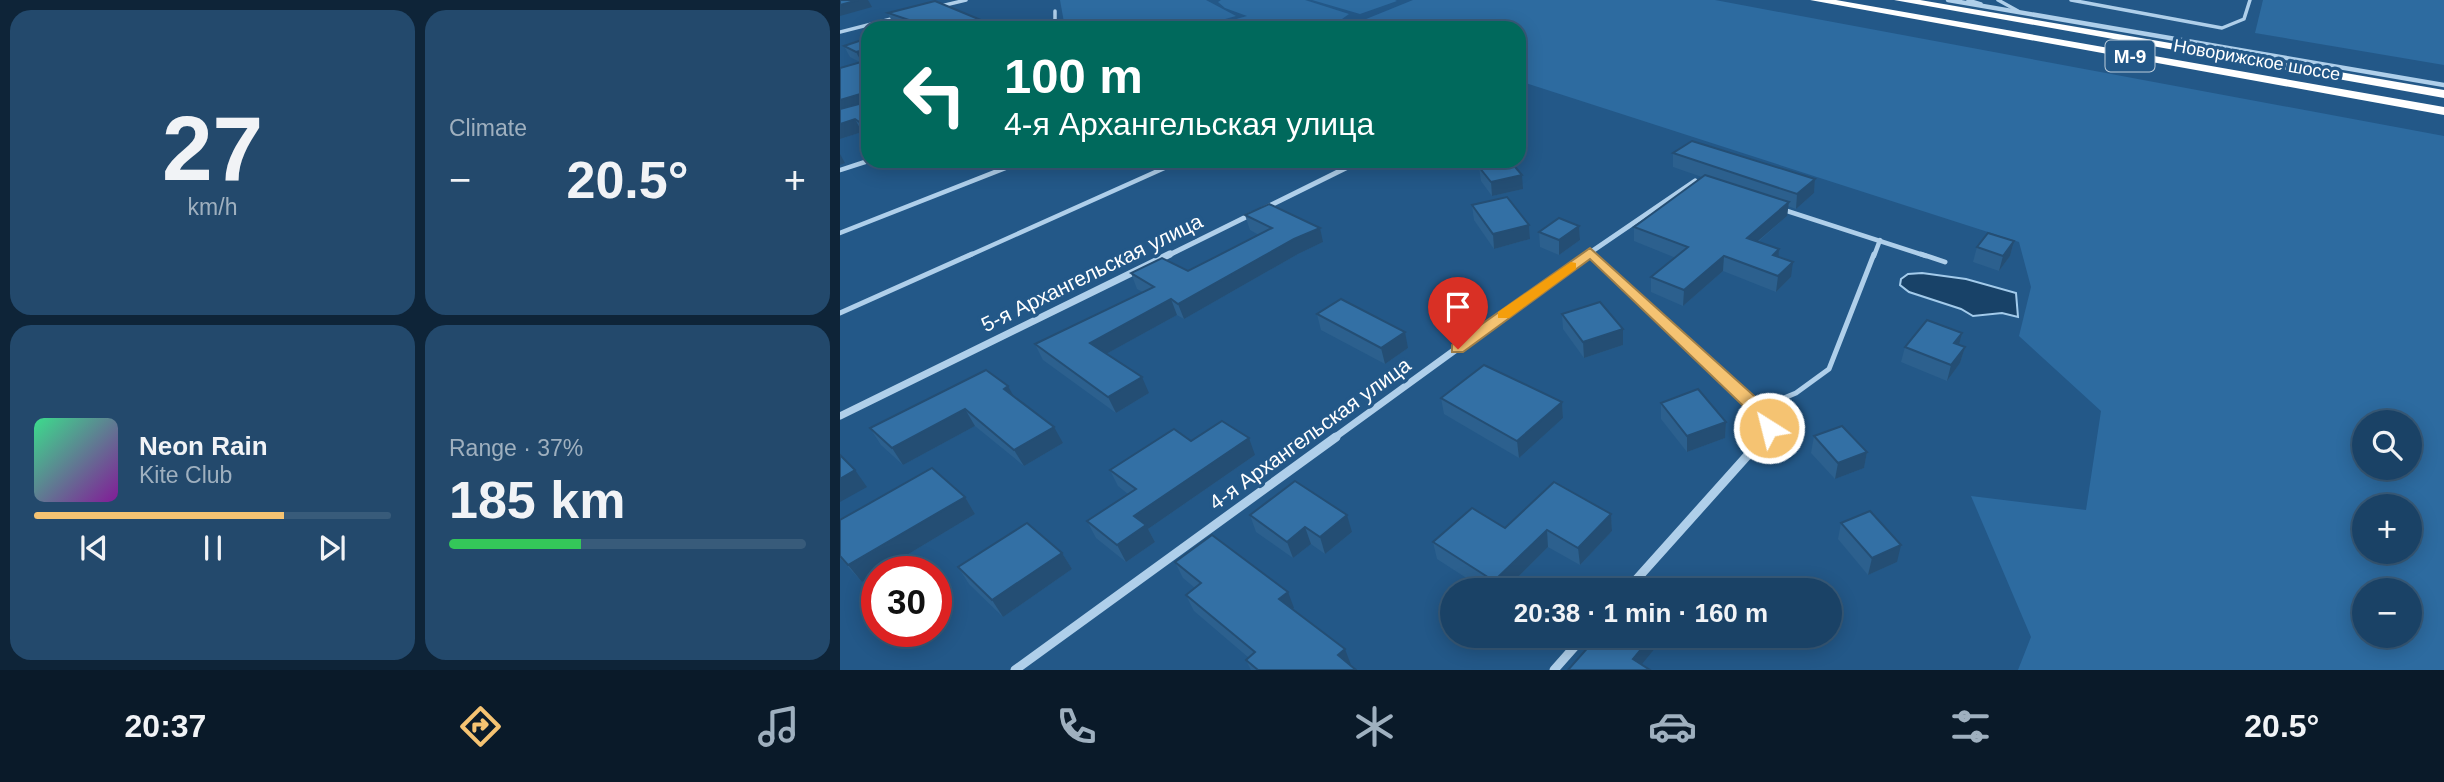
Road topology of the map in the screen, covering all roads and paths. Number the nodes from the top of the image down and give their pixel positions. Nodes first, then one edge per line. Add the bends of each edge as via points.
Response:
1 (966, 0) edge
2 (1816, 0) edge
3 (1900, 0) edge
4 (1948, 0) edge
5 (1968, 0) edge
6 (1998, 0) edge
7 (2071, 0) edge
8 (2250, 0) edge
9 (1991, 7) junction
10 (935, 8) edge
11 (1055, 11) dead end
12 (2021, 12) junction
13 (897, 18) edge
14 (885, 21) edge
15 (1055, 21) edge
16 (861, 27) edge
17 (840, 32) edge
18 (2444, 85) edge
19 (2444, 94) edge
20 (2444, 111) edge
21 (861, 163) edge
22 (1005, 168) edge
23 (1164, 168) edge
24 (1346, 168) edge
25 (840, 170) edge
26 (1695, 181) joint
27 (1709, 185) edge
28 (1774, 206) edge
29 (840, 233) edge
30 (1880, 240) junction
31 (1590, 252) junction
32 (1945, 262) dead end
33 (840, 313) edge
34 (1758, 409) junction
35 (840, 416) edge
36 (1638, 578) edge
37 (1573, 648) edge
38 (1015, 670) edge
39 (1554, 670) edge

1 - 10 lane
2 - 20 highway, Новорижское шоссе / М-9
3 - 19 highway, Новорижское шоссе / М-9
4 - 9 street
5 - 9 lane
6 - 12 lane
7 - 8 lane via 2222,28 2244,19
9 - 12 street
11 - 15 lane
12 - 18 street
13 - 14 lane
16 - 17 lane
21 - 25 lane
22 - 29 lane
23 - 33 lane
24 - 35 street, 5-я Архангельская улица
26 - 27 lane
26 - 31 street, 4-я Архангельская улица
28 - 30 lane
30 - 32 lane
30 - 34 lane via 1829,369 1796,393
31 - 34 street
31 - 38 street, 4-я Архангельская улица
34 - 36 street via 1769,428 1763,439
37 - 39 street

